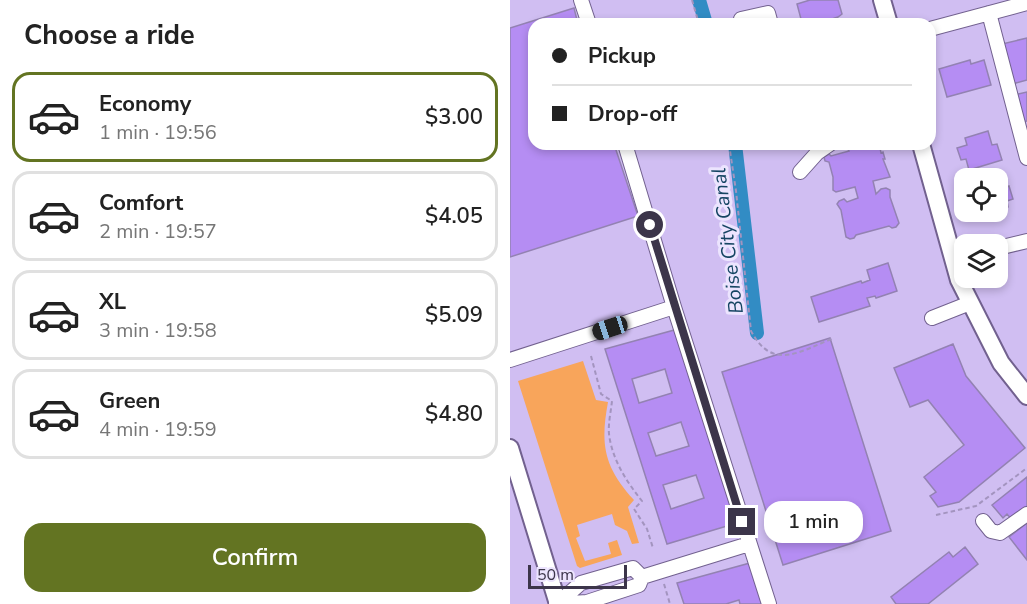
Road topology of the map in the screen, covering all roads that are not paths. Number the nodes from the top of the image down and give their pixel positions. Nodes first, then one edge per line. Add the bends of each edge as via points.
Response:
1 (581, 0) edge
2 (882, 0) edge
3 (1027, 3) edge
4 (989, 13) junction
5 (587, 18) edge
6 (746, 18) edge
7 (769, 18) edge
8 (886, 18) edge
9 (936, 27) edge
10 (627, 150) edge
11 (821, 150) edge
12 (923, 150) edge
13 (1027, 158) edge
14 (800, 172) dead end
15 (1027, 241) edge
16 (1008, 246) edge
17 (954, 247) edge
18 (966, 288) edge
19 (970, 303) junction
20 (674, 307) junction
21 (932, 318) dead end
22 (510, 360) edge
23 (1027, 396) edge
24 (510, 448) edge
25 (1027, 514) edge
26 (983, 521) dead end
27 (749, 544) junction
28 (642, 577) junction
29 (557, 604) edge
30 (769, 604) edge

1 - 5 street
2 - 8 main road
3 - 4 street
4 - 9 street
4 - 13 street
6 - 7 street via 768,13
10 - 20 street
11 - 14 street
12 - 17 main road
15 - 16 street
18 - 19 main road
19 - 21 street
19 - 23 main road via 1001,363
20 - 22 street
20 - 27 street
24 - 29 main road
25 - 26 street via 1000,533 991,531
27 - 28 street
27 - 30 street
28 - 29 street via 639,585 587,602
28 - 29 street via 633,568 581,583

